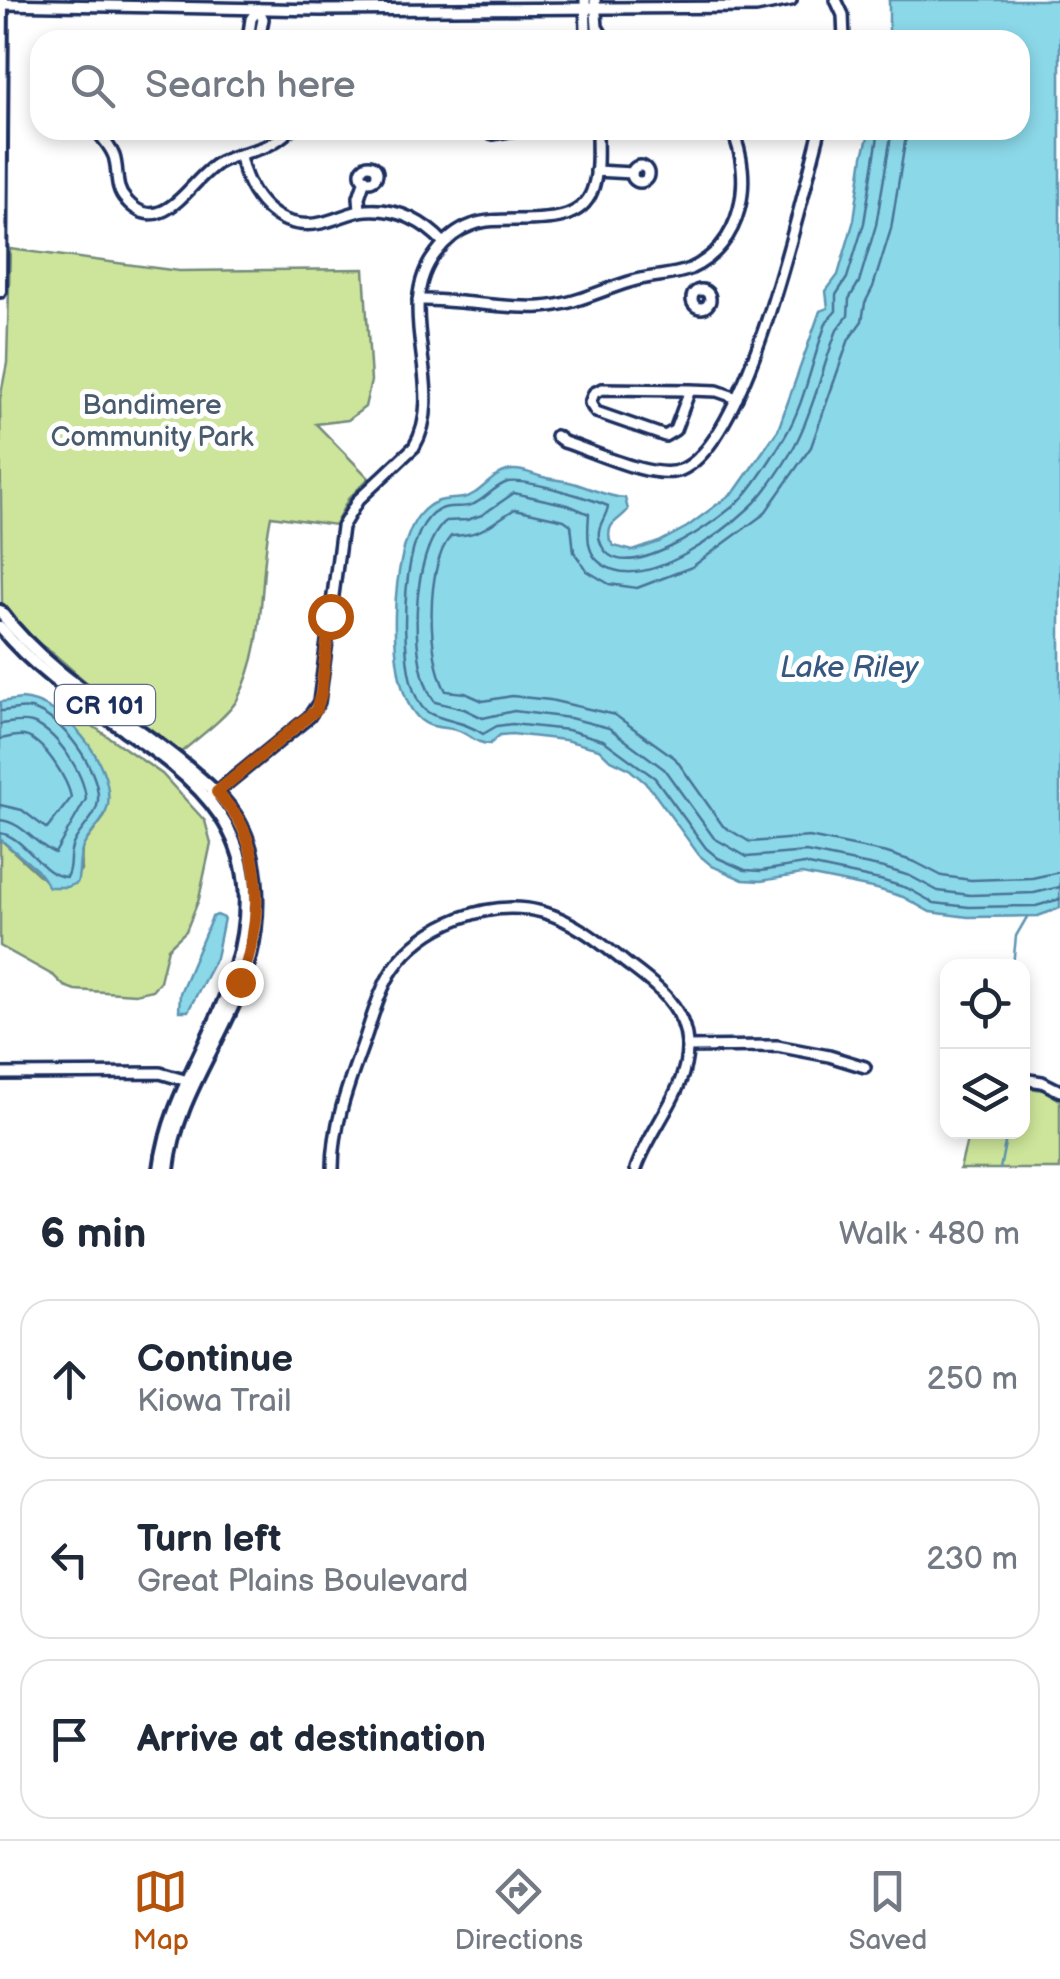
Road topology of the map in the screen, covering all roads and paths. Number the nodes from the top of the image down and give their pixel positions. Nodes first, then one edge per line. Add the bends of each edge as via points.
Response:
1 (791, 0) edge
2 (836, 0) edge
3 (2, 3) edge
4 (140, 3) edge
5 (590, 4) edge
6 (258, 9) junction
7 (250, 30) edge
8 (260, 30) edge
9 (586, 30) edge
10 (599, 30) edge
11 (844, 30) edge
12 (103, 140) edge
13 (277, 140) edge
14 (598, 140) edge
15 (735, 140) edge
16 (817, 140) edge
17 (240, 156) junction
18 (596, 171) junction
19 (632, 173) dead end
20 (365, 179) dead end
21 (360, 210) junction
22 (444, 243) junction
23 (689, 269) junction
24 (0, 291) edge
25 (697, 291) dead end
26 (418, 300) junction
27 (690, 390) junction
28 (737, 398) junction
29 (556, 436) dead end
30 (0, 611) edge
31 (0, 626) edge
32 (213, 795) junction
33 (687, 1047) junction
34 (865, 1068) dead end
35 (0, 1074) edge
36 (1030, 1080) edge
37 (190, 1081) junction
38 (1060, 1090) edge
39 (160, 1169) edge
40 (168, 1169) edge
41 (333, 1169) edge
42 (636, 1169) edge

1 - 5 street via 756,7
2 - 11 street
3 - 4 street
3 - 24 main road
4 - 6 street
5 - 6 street
5 - 9 street
5 - 10 street
6 - 7 street
6 - 8 street
12 - 17 street via 115,158 123,198 148,212 179,203 200,175
13 - 17 street
14 - 18 street
15 - 23 street via 744,176 736,224 707,259
16 - 28 street via 778,287
17 - 21 street via 248,187 288,221 317,224
18 - 19 street
18 - 22 street via 591,194 577,209 541,220 471,225
20 - 21 street
21 - 22 street via 410,217
22 - 26 street via 424,272
23 - 25 street
23 - 26 street via 546,307
26 - 32 street via 420,437 358,500 342,527 316,710
27 - 27 street via 602,389 590,404 596,412 665,436 675,430
27 - 28 street
28 - 29 street via 725,426 697,460 668,473
30 - 32 main road, CR 101 via 48,663 144,733
31 - 32 main road, CR 101 via 18,650
32 - 37 main road, CR 101 via 238,854 246,926
33 - 34 street via 777,1046
33 - 41 street via 680,1015 658,985 564,921 518,908 454,920 414,945 384,985 338,1121
33 - 42 street via 685,1070
35 - 37 street via 160,1073
36 - 38 street
37 - 39 main road, CR 101 via 164,1136
37 - 40 main road, CR 101

